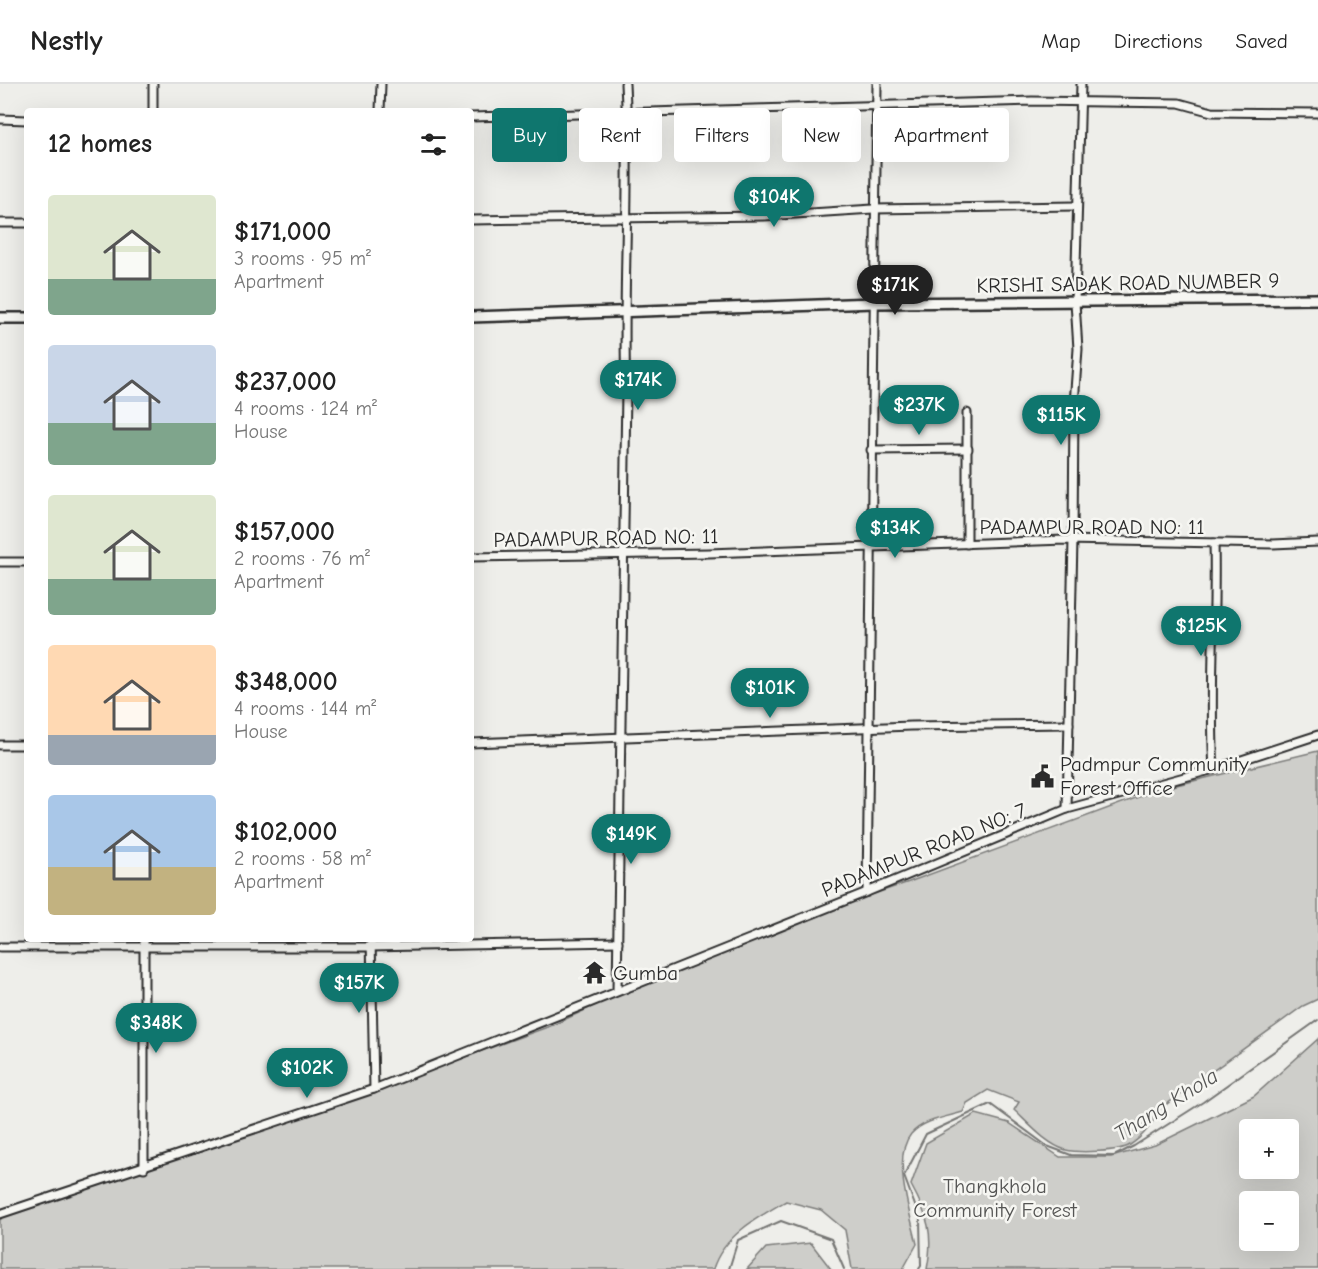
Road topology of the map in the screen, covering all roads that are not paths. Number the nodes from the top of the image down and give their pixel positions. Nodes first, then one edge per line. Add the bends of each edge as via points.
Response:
1 (153, 84) edge
2 (381, 84) edge
3 (625, 84) edge
4 (877, 84) edge
5 (1081, 84) edge
6 (1080, 102) junction
7 (875, 106) junction
8 (153, 108) edge
9 (380, 108) edge
10 (627, 108) edge
11 (662, 111) edge
12 (1318, 113) edge
13 (579, 114) edge
14 (474, 117) edge
15 (0, 119) edge
16 (24, 120) edge
17 (627, 162) edge
18 (1076, 206) junction
19 (873, 209) junction
20 (628, 217) junction
21 (474, 220) edge
22 (0, 223) edge
23 (24, 223) edge
24 (1318, 299) edge
25 (1075, 302) junction
26 (874, 303) junction
27 (624, 314) junction
28 (474, 317) edge
29 (0, 318) edge
30 (24, 318) edge
31 (967, 413) dead end
32 (968, 449) junction
33 (871, 450) junction
34 (1073, 540) junction
35 (1318, 542) edge
36 (1214, 543) junction
37 (967, 544) junction
38 (870, 547) junction
39 (623, 555) junction
40 (474, 557) edge
41 (0, 562) edge
42 (24, 562) edge
43 (1069, 724) junction
44 (868, 729) junction
45 (1318, 735) edge
46 (620, 739) junction
47 (474, 743) edge
48 (0, 745) edge
49 (24, 745) edge
50 (1214, 769) junction
51 (1067, 809) junction
52 (867, 892) junction
53 (144, 942) edge
54 (618, 942) junction
55 (370, 943) edge
56 (0, 946) edge
57 (617, 991) junction
58 (374, 1089) junction
59 (144, 1168) junction
60 (0, 1214) edge

1 - 8 street
2 - 9 street
3 - 10 street
4 - 7 street
5 - 6 street
6 - 7 street
6 - 12 street via 1179,104 1212,112
6 - 18 street
7 - 11 street
7 - 19 street
13 - 14 street
15 - 16 street
17 - 20 street
18 - 19 street
18 - 25 street
19 - 20 street via 764,216
19 - 26 street
20 - 21 street
20 - 27 street
22 - 23 street
24 - 25 street, KRISHI SADAK ROAD NUMBER 9
25 - 26 street, KRISHI SADAK ROAD NUMBER 9
25 - 34 street via 1078,349
26 - 27 street, KRISHI SADAK ROAD NUMBER 9
26 - 33 street
27 - 28 street, KRISHI SADAK ROAD NUMBER 9
27 - 39 street
29 - 30 street
31 - 32 street
32 - 33 street
32 - 37 street
33 - 38 street
34 - 36 street, PADAMPUR ROAD NO: 11
34 - 37 street, PADAMPUR ROAD NO: 11
34 - 43 street
35 - 36 street, PADAMPUR ROAD NO: 11
36 - 50 street
37 - 38 street, PADAMPUR ROAD NO: 11
38 - 39 street, PADAMPUR ROAD NO: 11
38 - 44 street
39 - 40 street, PADAMPUR ROAD NO: 11
39 - 46 street
41 - 42 street
43 - 44 street
43 - 51 street
44 - 46 street via 668,734
44 - 52 street
45 - 50 street, PADAMPUR ROAD NO: 7
46 - 47 street
46 - 54 street
48 - 49 street
50 - 51 street, PADAMPUR ROAD NO: 7
51 - 52 street, PADAMPUR ROAD NO: 7
52 - 57 street, PADAMPUR ROAD NO: 7
53 - 55 street
53 - 56 street
53 - 59 street
54 - 55 street
54 - 57 street
55 - 58 street
57 - 58 street, PADAMPUR ROAD NO: 7
58 - 59 street, PADAMPUR ROAD NO: 7
59 - 60 street, PADAMPUR ROAD NO: 7

